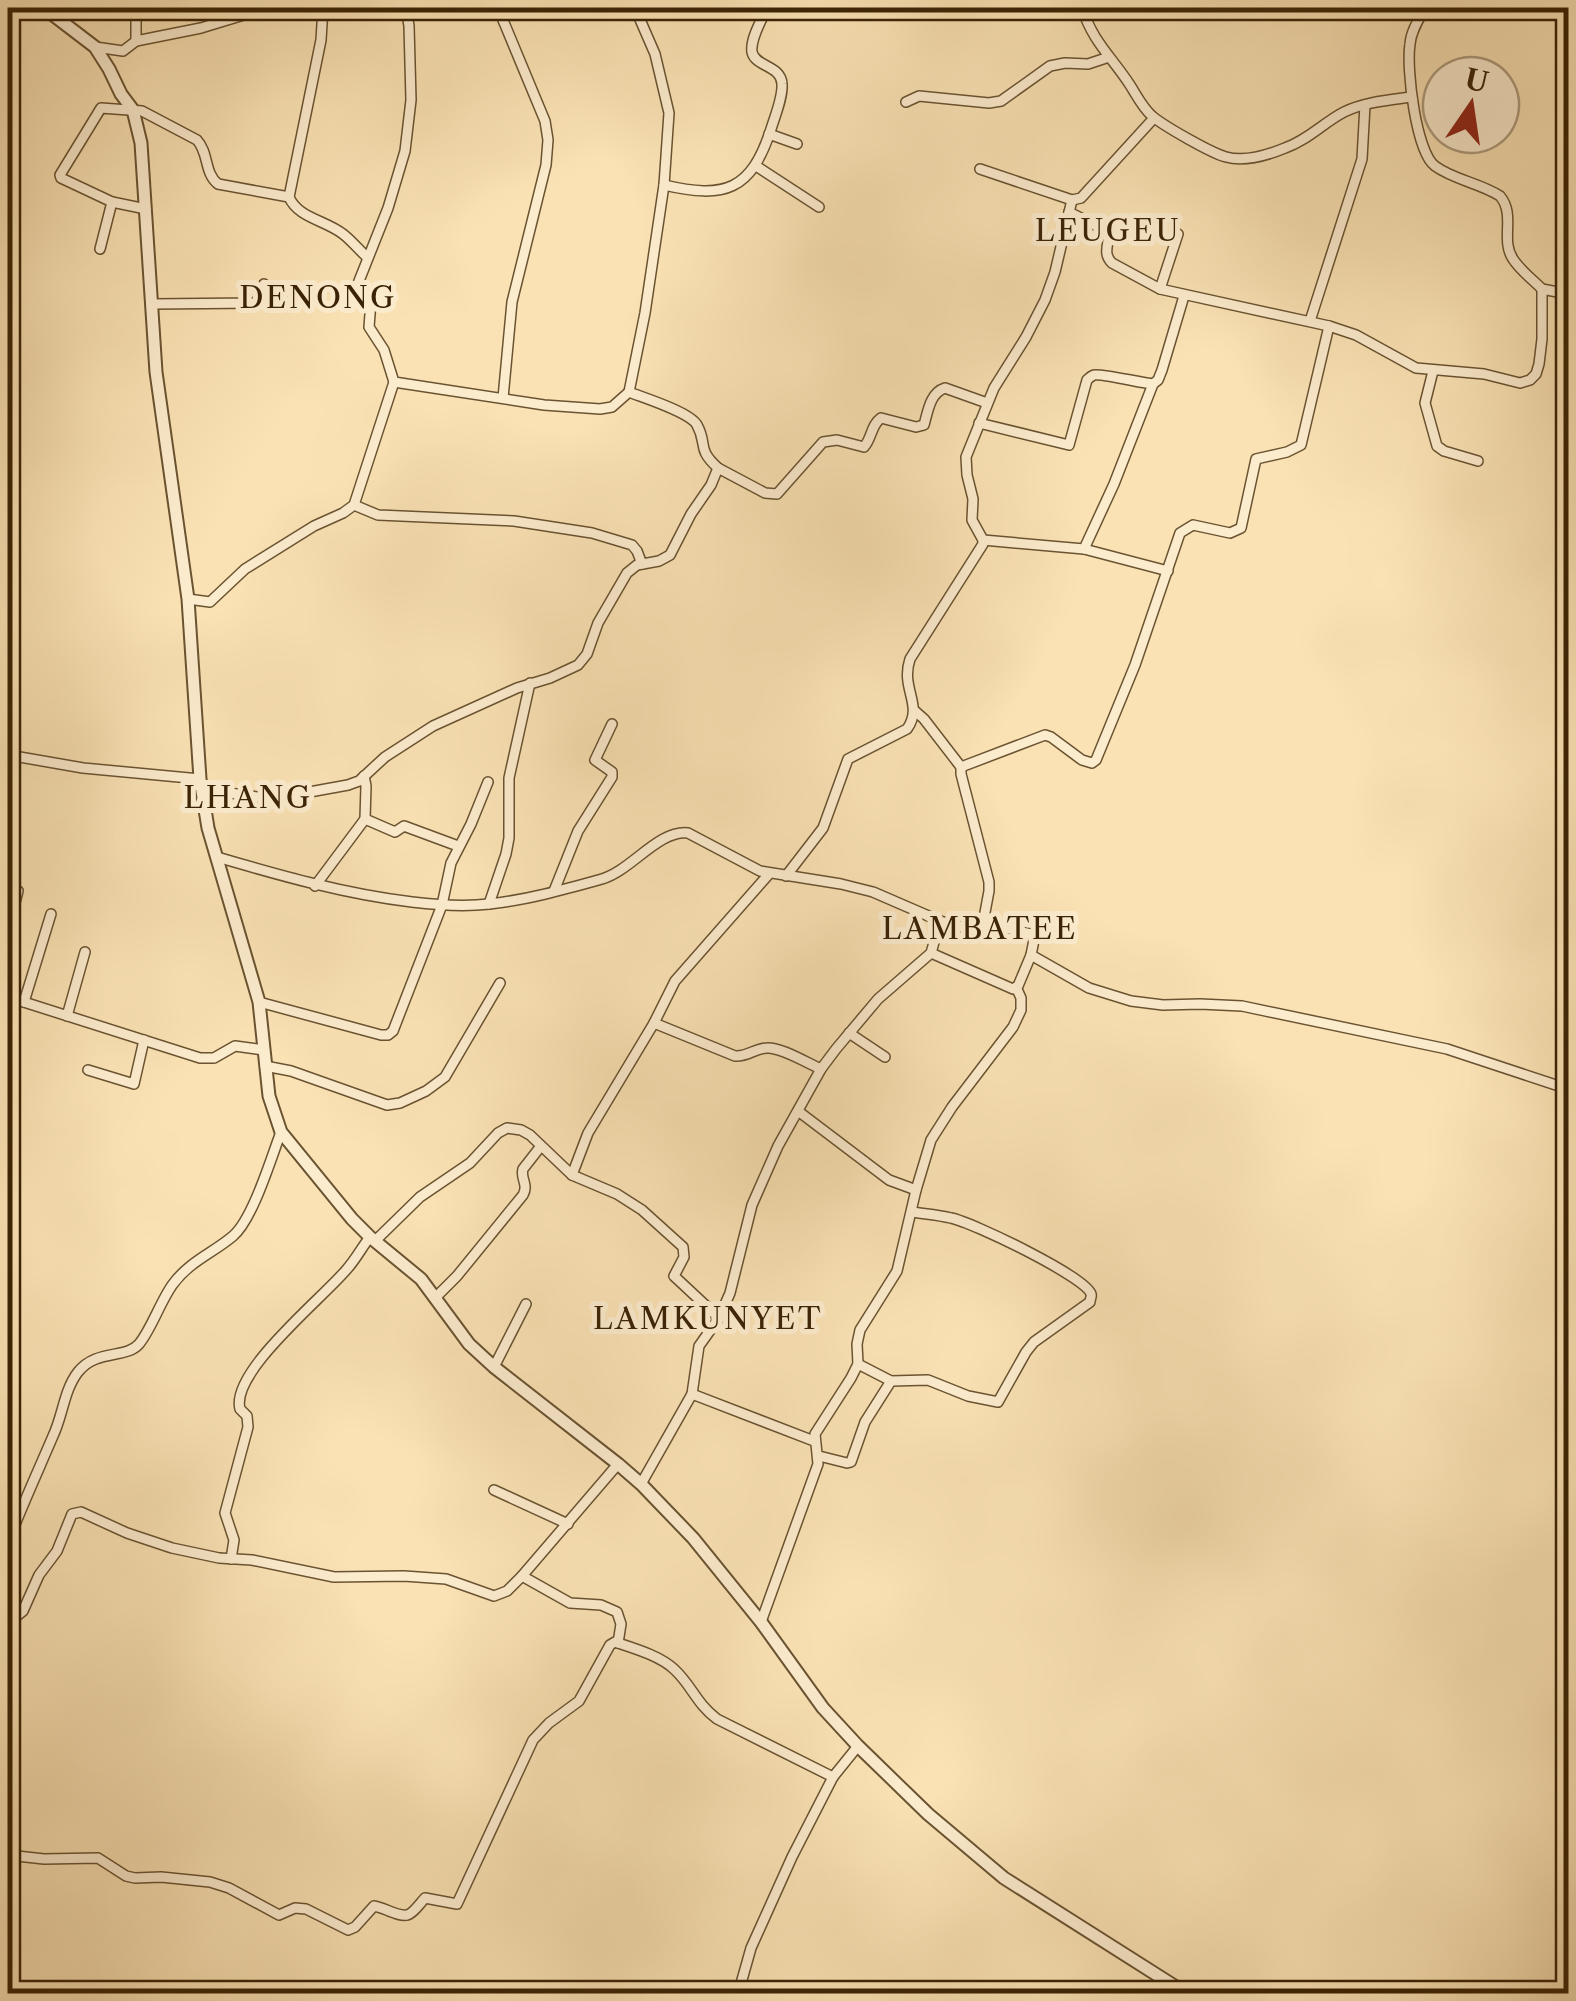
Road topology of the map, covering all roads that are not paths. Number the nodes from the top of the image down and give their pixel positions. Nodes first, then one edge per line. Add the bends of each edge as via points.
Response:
1 (44, 8) edge
2 (136, 8) edge
3 (268, 8) edge
4 (323, 8) edge
5 (406, 8) edge
6 (498, 8) edge
7 (635, 8) edge
8 (767, 8) edge
9 (1082, 8) edge
10 (1425, 8) edge
11 (136, 42) junction
12 (96, 47) junction
13 (123, 50) junction
14 (1110, 57) junction
15 (109, 69) junction
16 (1411, 97) junction
17 (906, 102) dead end
18 (1365, 105) junction
19 (133, 110) junction
20 (1154, 118) junction
21 (769, 134) junction
22 (797, 144) dead end
23 (756, 166) junction
24 (980, 169) dead end
25 (664, 184) junction
26 (288, 197) junction
27 (1072, 200) junction
28 (112, 202) junction
29 (818, 207) dead end
30 (146, 210) junction
31 (1069, 212) junction
32 (1178, 234) dead end
33 (100, 249) dead end
34 (366, 257) junction
35 (264, 284) dead end
36 (1542, 288) junction
37 (1160, 289) junction
38 (1568, 294) edge
39 (1184, 296) junction
40 (152, 304) junction
41 (1310, 321) junction
42 (1329, 326) junction
43 (1433, 371) junction
44 (394, 382) junction
45 (1153, 384) junction
46 (629, 392) junction
47 (502, 398) junction
48 (987, 404) junction
49 (979, 424) junction
50 (1478, 461) dead end
51 (718, 468) junction
52 (354, 505) junction
53 (984, 540) junction
54 (1084, 550) junction
55 (642, 564) junction
56 (1168, 570) junction
57 (188, 599) junction
58 (530, 683) junction
59 (915, 711) junction
60 (612, 724) dead end
61 (8, 755) edge
62 (961, 767) junction
63 (364, 776) junction
64 (200, 782) junction
65 (488, 782) dead end
66 (365, 819) junction
67 (458, 846) junction
68 (217, 857) junction
69 (769, 874) junction
70 (786, 876) junction
71 (315, 886) junction
72 (8, 888) edge
73 (554, 890) junction
74 (489, 904) junction
75 (442, 906) junction
76 (51, 914) dead end
77 (940, 921) junction
78 (983, 923) junction
79 (8, 930) edge
80 (85, 952) dead end
81 (931, 953) junction
82 (1031, 955) junction
83 (500, 983) dead end
84 (1016, 988) junction
85 (8, 997) edge
86 (24, 1002) junction
87 (259, 1002) junction
88 (67, 1016) junction
89 (654, 1023) junction
90 (849, 1033) junction
91 (144, 1040) junction
92 (264, 1050) junction
93 (885, 1057) dead end
94 (265, 1066) junction
95 (821, 1069) junction
96 (88, 1070) dead end
97 (1568, 1088) edge
98 (798, 1111) junction
99 (281, 1132) junction
100 (541, 1146) junction
101 (572, 1175) junction
102 (916, 1190) junction
103 (912, 1212) junction
104 (372, 1239) junction
105 (436, 1297) junction
106 (526, 1304) dead end
107 (719, 1318) junction
108 (858, 1364) junction
109 (494, 1367) junction
110 (891, 1380) junction
111 (692, 1394) junction
112 (814, 1441) junction
113 (819, 1456) junction
114 (618, 1464) junction
115 (640, 1484) junction
116 (494, 1490) dead end
117 (568, 1524) junction
118 (8, 1542) edge
119 (231, 1559) junction
120 (522, 1576) junction
121 (8, 1620) edge
122 (761, 1622) junction
123 (618, 1642) junction
124 (858, 1746) junction
125 (833, 1777) junction
126 (8, 1855) edge
127 (738, 1994) edge
128 (1187, 1994) edge

1 - 12 street
2 - 11 street
3 - 11 street
4 - 26 street
5 - 34 street via 405,151
6 - 47 street via 548,140 512,302
7 - 25 street via 669,113
8 - 21 street via 752,54 782,80
9 - 14 street
10 - 16 street via 1410,39
11 - 13 street
12 - 13 street
12 - 15 street
13 - 15 street
14 - 17 street via 1050,66 1001,101 919,96
14 - 20 street
15 - 19 street
16 - 18 street
16 - 36 street via 1426,156 1437,168 1500,196 1509,213 1512,259
18 - 20 street via 1341,113 1304,140 1242,160 1215,153
18 - 41 street via 1362,159
19 - 26 street via 200,142 218,184
19 - 28 street via 98,110 60,175
19 - 30 street
20 - 27 street via 1086,194
21 - 22 street
21 - 23 street
23 - 25 street via 716,192
23 - 29 street
24 - 27 street
25 - 46 street
26 - 34 street
27 - 31 street
28 - 30 street
28 - 33 street
30 - 40 street
31 - 37 street via 1110,234 1106,252 1112,263
31 - 48 street via 1045,300
32 - 37 street
34 - 44 street via 357,286 370,301 369,326
35 - 40 street via 255,303
36 - 38 street
36 - 43 street via 1539,364 1530,380
37 - 39 street
39 - 41 street
39 - 45 street
40 - 57 street
41 - 42 street
42 - 43 street
42 - 56 street via 1300,444 1256,459 1241,528 1186,528
43 - 50 street via 1425,402 1437,446
44 - 47 street
44 - 52 street
45 - 49 street via 1090,376 1066,446
45 - 54 street
46 - 47 street via 606,408
46 - 51 street via 691,417 702,450
48 - 49 street
48 - 51 street via 939,390 924,425 881,418 864,446 823,442 778,494
49 - 53 street via 966,466 972,520
51 - 55 street via 670,555
52 - 55 street via 378,515 592,532 632,545
52 - 57 street via 244,569 210,602
53 - 54 street
53 - 59 street via 910,658 906,681
54 - 56 street
55 - 58 street via 616,589 578,665
56 - 62 street via 1096,760 1082,760 1045,735
57 - 64 street
58 - 63 street via 433,726
58 - 74 street via 509,778 509,838
59 - 62 street
59 - 70 street via 907,729 848,759 823,828
60 - 73 street via 595,760 612,778 578,831
61 - 64 street
62 - 78 street via 988,882
63 - 64 street via 271,799
63 - 66 street
64 - 68 street
65 - 67 street
66 - 67 street via 395,832 418,829
66 - 71 street
67 - 75 street
68 - 71 street
68 - 87 street
69 - 70 street
69 - 73 street via 682,832 618,872
69 - 89 street via 680,974
70 - 77 street via 873,892
71 - 75 street
72 - 79 street via 18,890
73 - 74 street
74 - 75 street
75 - 87 street via 391,1034
76 - 86 street
77 - 78 street via 967,928
77 - 81 street
78 - 82 street via 1032,934
80 - 88 street
81 - 84 street
81 - 90 street
82 - 84 street
82 - 97 street via 1089,988 1132,1001 1242,1006 1448,1049
83 - 94 street via 445,1077 400,1103 386,1105
84 - 102 street via 1022,1010 930,1140
85 - 86 street
86 - 88 street
87 - 92 street
88 - 91 street
89 - 95 street via 736,1056 774,1048
89 - 101 street via 588,1133
90 - 93 street
90 - 95 street
91 - 92 street via 200,1058 235,1046
91 - 96 street via 134,1084
92 - 94 street
94 - 99 street
95 - 98 street
98 - 102 street via 889,1180
98 - 107 street via 752,1205
99 - 104 street
99 - 118 street via 236,1234 180,1275 139,1345 97,1357 79,1370
100 - 101 street
100 - 104 street via 507,1128
100 - 105 street via 522,1172 523,1195
101 - 107 street via 642,1210 682,1246 674,1276
102 - 103 street
103 - 108 street via 897,1272 860,1330
103 - 110 street via 987,1230 1064,1272 1091,1298 1034,1342 998,1402 928,1380
104 - 105 street
104 - 119 street via 260,1358 238,1395 248,1427 225,1513 234,1540
105 - 109 street
106 - 109 street
107 - 111 street via 698,1346
108 - 110 street
108 - 112 street
109 - 114 street
110 - 113 street via 851,1462
111 - 112 street
111 - 115 street
112 - 113 street
113 - 122 street
114 - 115 street
114 - 117 street
115 - 122 street
116 - 117 street
117 - 120 street
119 - 120 street via 334,1577 446,1579 494,1596
119 - 121 street via 148,1541 74,1513 23,1611
120 - 123 street via 570,1603 617,1612
122 - 124 street
123 - 125 street via 675,1670 717,1719
123 - 126 street via 610,1645 579,1701 533,1740 457,1904 425,1898 402,1916 374,1906 348,1930 306,1909 275,1913 210,1882 135,1878 98,1858
124 - 125 street
124 - 128 street via 1004,1878
125 - 127 street via 760,1930

